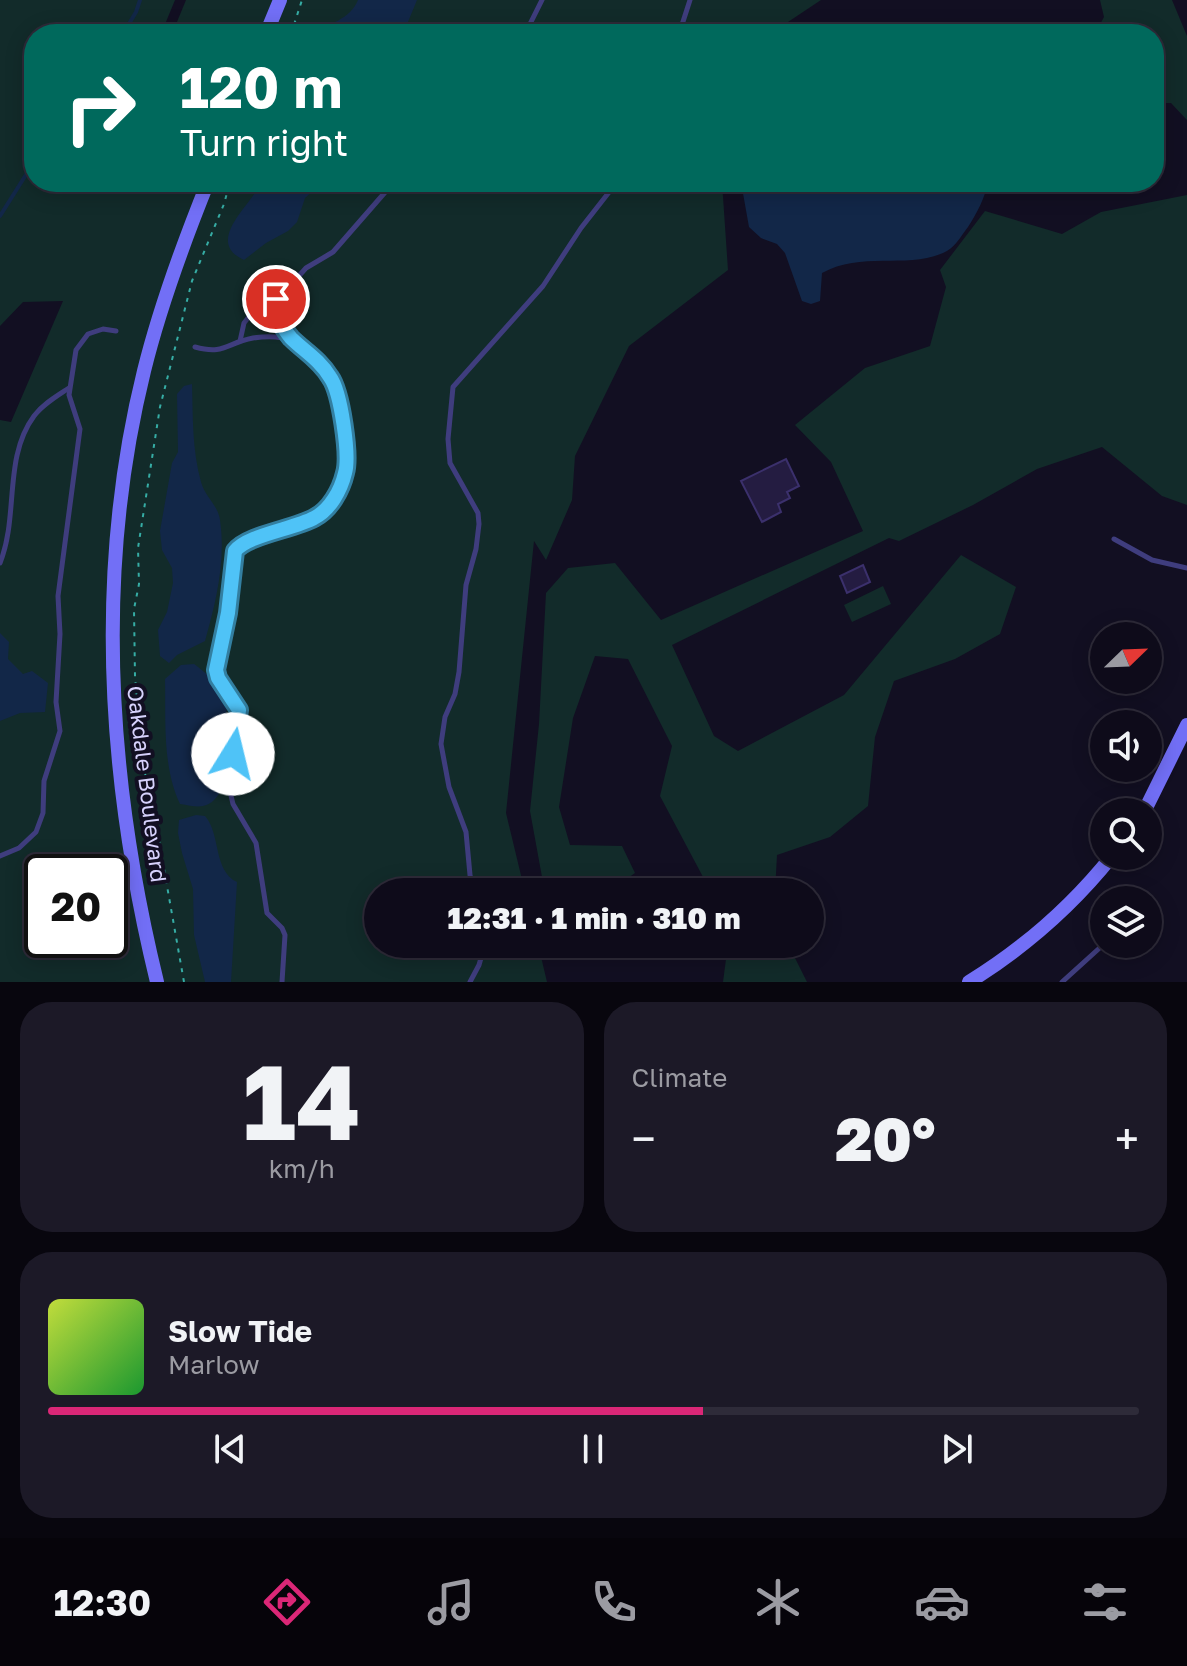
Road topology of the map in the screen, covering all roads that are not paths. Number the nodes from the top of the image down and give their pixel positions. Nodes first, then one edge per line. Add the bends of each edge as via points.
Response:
1 (280, 0) edge
2 (542, 0) edge
3 (690, 0) edge
4 (270, 24) edge
5 (530, 24) edge
6 (682, 24) edge
7 (204, 192) edge
8 (385, 192) edge
9 (609, 192) edge
10 (271, 307) junction
11 (116, 331) dead end
12 (292, 339) junction
13 (240, 341) junction
14 (195, 347) dead end
15 (69, 387) junction
16 (1114, 539) dead end
17 (0, 563) edge
18 (1187, 568) edge
19 (1187, 725) edge
20 (1151, 798) edge
21 (0, 856) edge
22 (1099, 870) edge
23 (472, 878) edge
24 (144, 925) junction
25 (1090, 957) edge
26 (481, 958) edge
27 (147, 982) edge
28 (157, 982) edge
29 (282, 982) edge
30 (470, 982) edge
31 (969, 982) edge
32 (1062, 982) edge

1 - 4 main road
2 - 5 lane
3 - 6 lane
7 - 24 main road, Oakdale Boulevard via 144,370 115,550 115,732
8 - 10 lane via 333,252 306,268
9 - 23 lane via 543,286 453,387 450,463 479,524 466,585 459,672 441,744 449,787 466,832
10 - 12 lane
10 - 13 lane via 248,318
11 - 15 lane via 96,331 82,339
12 - 13 lane
12 - 29 lane via 335,386 346,471 321,514 247,541 235,551 216,670 239,710 229,794 256,843 267,913 285,935
13 - 14 lane via 220,351
15 - 17 lane via 34,416 20,445
15 - 21 lane via 80,429 58,596 60,731 44,781 36,832
16 - 18 lane via 1152,560
19 - 20 main road
22 - 31 main road via 1048,924
24 - 27 main road, Oakdale Boulevard
24 - 28 main road, Oakdale Boulevard
25 - 32 lane
26 - 30 lane

